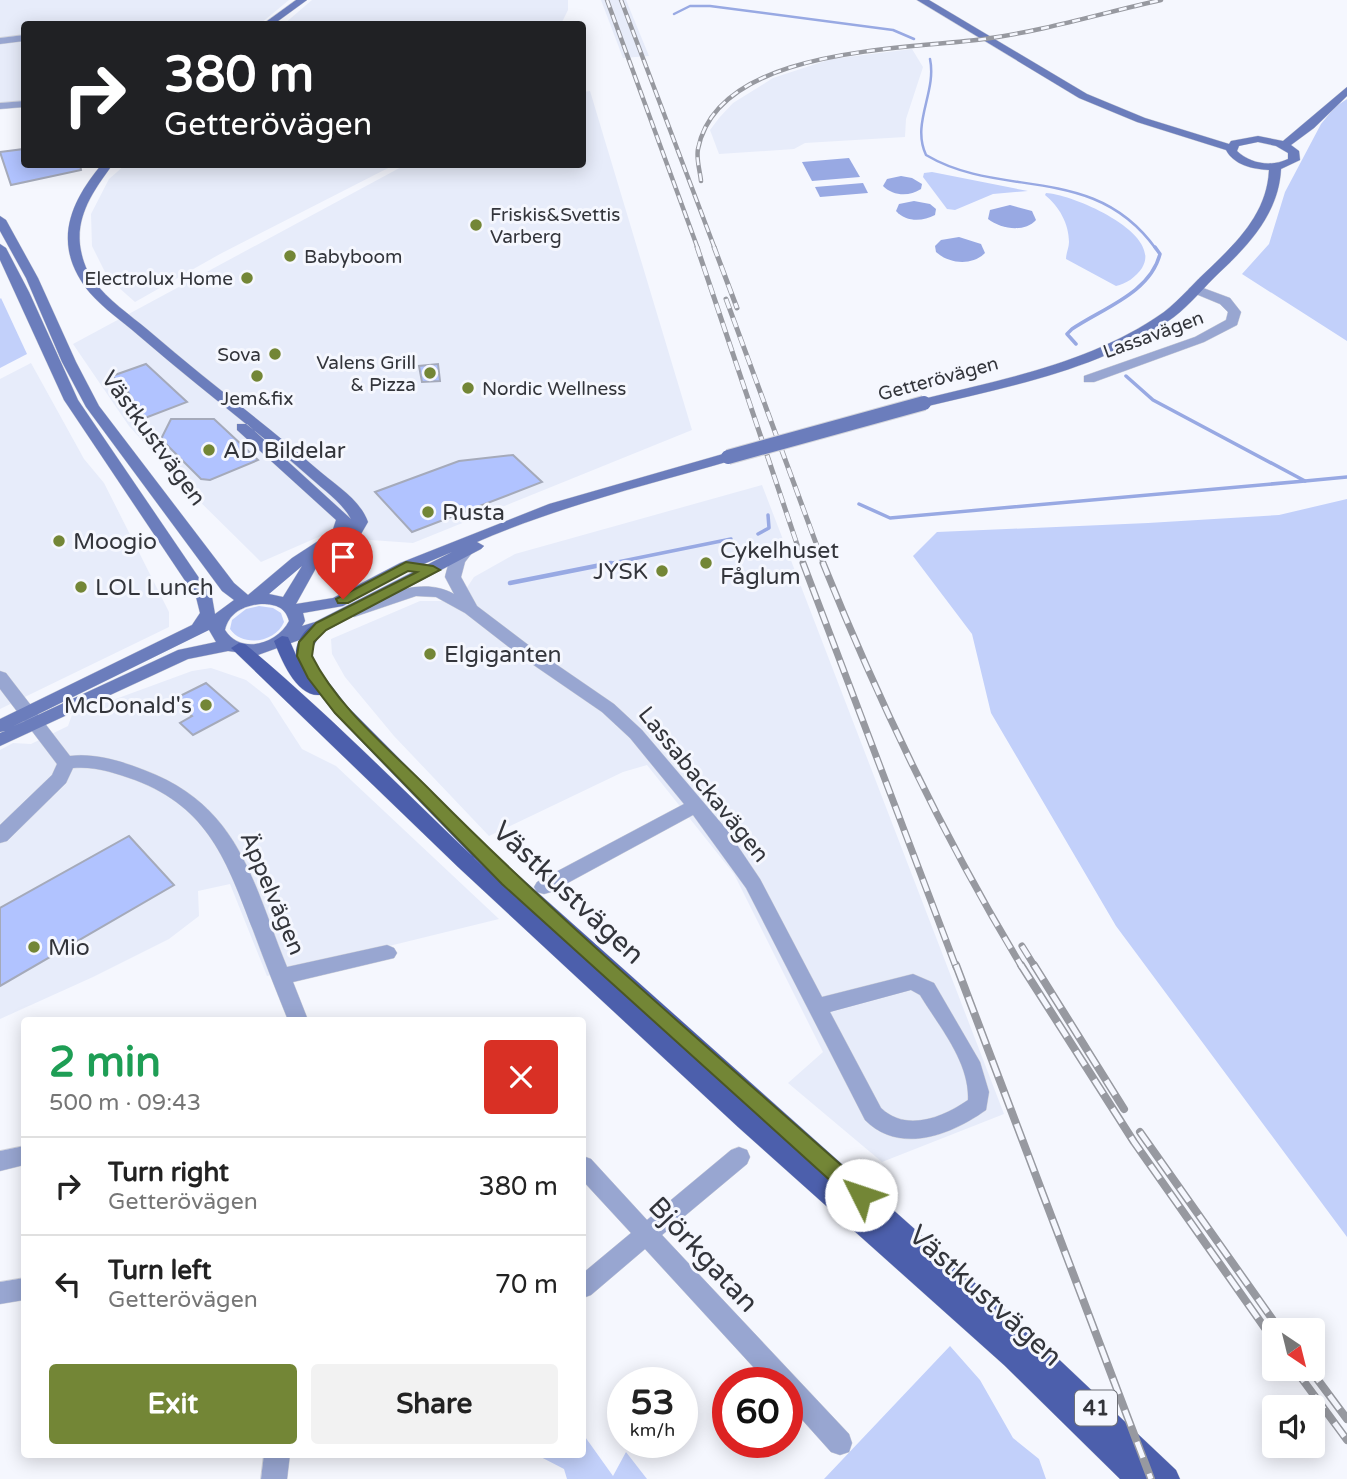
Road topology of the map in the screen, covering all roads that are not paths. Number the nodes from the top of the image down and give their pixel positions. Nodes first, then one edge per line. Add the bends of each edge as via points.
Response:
1 (302, 0) edge
2 (922, 0) edge
3 (279, 21) edge
4 (21, 37) edge
5 (0, 39) edge
6 (1347, 90) edge
7 (21, 104) edge
8 (0, 106) edge
9 (1285, 145) junction
10 (1231, 148) junction
11 (1275, 167) junction
12 (105, 168) edge
13 (0, 220) edge
14 (0, 248) edge
15 (1195, 289) junction
16 (177, 363) junction
17 (1089, 379) dead end
18 (531, 515) junction
19 (170, 546) junction
20 (464, 554) junction
21 (420, 568) junction
22 (455, 583) junction
23 (439, 592) junction
24 (249, 600) junction
25 (290, 607) junction
26 (471, 609) junction
27 (222, 616) junction
28 (339, 618) junction
29 (321, 626) junction
30 (197, 630) junction
31 (284, 639) junction
32 (234, 646) junction
33 (266, 670) junction
34 (0, 677) edge
35 (105, 690) junction
36 (341, 710) junction
37 (32, 718) junction
38 (0, 726) edge
39 (0, 740) edge
40 (66, 762) junction
41 (696, 806) junction
42 (0, 836) edge
43 (544, 887) dead end
44 (387, 953) dead end
45 (282, 976) junction
46 (817, 1007) junction
47 (297, 1017) edge
48 (21, 1157) edge
49 (739, 1157) dead end
50 (0, 1161) edge
51 (586, 1169) edge
52 (645, 1235) junction
53 (586, 1284) edge
54 (21, 1290) edge
55 (0, 1293) edge
56 (769, 1367) edge
57 (803, 1403) edge
58 (840, 1443) dead end
59 (277, 1458) edge
60 (274, 1479) edge
61 (1139, 1479) edge
62 (1167, 1479) edge

1 - 3 street
2 - 10 street via 1083,96
4 - 5 street
6 - 9 street
7 - 8 street
9 - 10 street via 1251,139
9 - 11 street via 1296,157
10 - 11 street via 1247,163
11 - 15 street, Getterövägen via 1272,186 1250,236
12 - 16 street via 75,218 73,243 78,263 101,296
13 - 24 street, Västkustvägen via 93,407 228,587
14 - 19 street, Västkustvägen via 71,400
15 - 17 street, Lassavägen via 1234,308 1235,317 1198,340
15 - 18 street, Getterövägen, bridge via 1158,322 1102,351 1053,368
16 - 24 street via 344,519 340,534
16 - 25 street via 274,438 358,516 360,522 352,538 310,565
18 - 20 street, Getterövägen
18 - 21 street, Getterövägen
19 - 27 street, Västkustvägen via 221,601
19 - 30 street, Västkustvägen via 208,606 206,621
20 - 21 street, Getterövägen
20 - 22 street via 454,566
21 - 22 street
21 - 23 street
21 - 25 street, Getterövägen via 337,602
21 - 28 street, Getterövägen
22 - 26 street
23 - 26 street
23 - 28 street via 415,591
24 - 25 street via 272,599
24 - 27 street
25 - 31 street via 295,626
26 - 41 street, Lassabackavägen via 608,708 648,747
27 - 30 street
27 - 32 street via 217,630 223,641
28 - 29 street, Getterövägen
29 - 31 street, Getterövägen
29 - 36 main road, Västkustvägen / 41 via 306,642 305,660
30 - 37 street
31 - 32 street via 257,649
31 - 36 main road, Västkustvägen / 41 via 294,670
32 - 33 main road, 41
32 - 35 street via 184,654
33 - 35 street via 237,657 210,654
33 - 61 main road, Västkustvägen / 41 via 494,890 1013,1357
34 - 37 street
35 - 37 street
36 - 62 main road, Västkustvägen / 41 via 537,907 1023,1340
37 - 38 street
37 - 39 street
37 - 40 street
40 - 42 street via 60,778
40 - 45 street, Äppelvägen via 95,762 141,775 171,789 206,816 233,856
41 - 43 street
41 - 46 street, Lassabackavägen via 753,884
44 - 45 street
45 - 47 street, Äppelvägen
46 - 46 street, Lassabackavägen via 884,1127 911,1132 957,1118 978,1104 979,1084 972,1068 921,984 913,982
48 - 50 street
49 - 52 street
51 - 52 street, Björkgatan
52 - 53 street
52 - 56 street, Björkgatan
54 - 55 street
57 - 58 street
59 - 60 street

